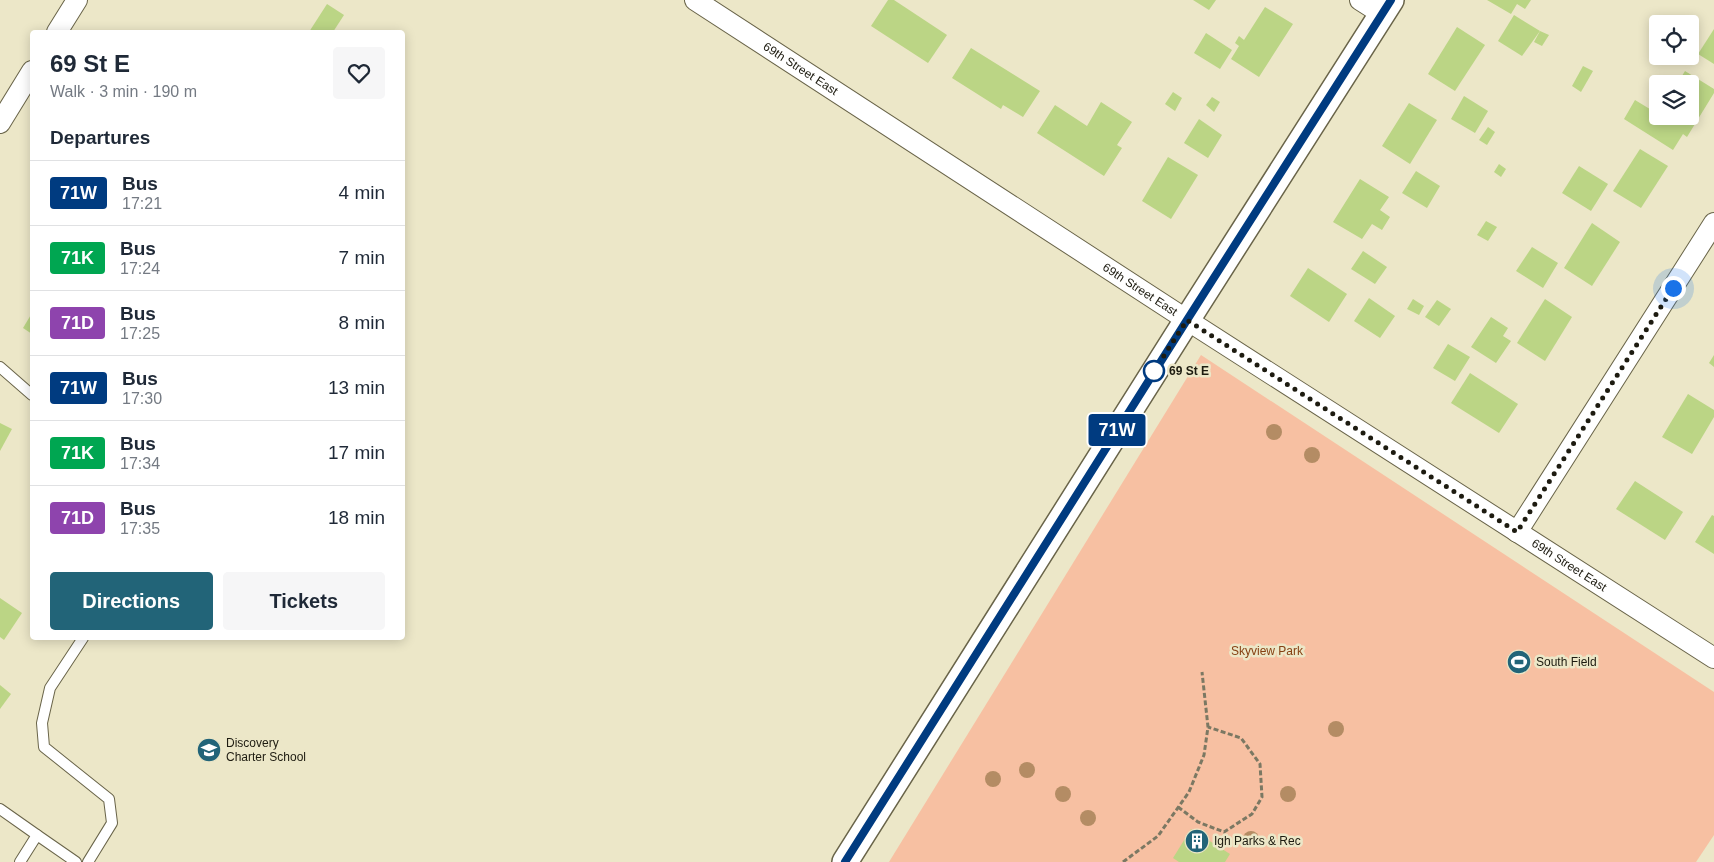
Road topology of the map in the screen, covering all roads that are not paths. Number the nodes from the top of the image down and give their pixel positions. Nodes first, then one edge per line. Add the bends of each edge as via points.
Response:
1 (77, 0) edge
2 (1360, 0) edge
3 (705, 3) edge
4 (1386, 7) edge
5 (57, 30) edge
6 (30, 74) edge
7 (0, 123) edge
8 (1714, 223) edge
9 (1187, 320) junction
10 (0, 367) edge
11 (30, 393) edge
12 (1517, 532) junction
13 (82, 640) edge
14 (1714, 658) edge
15 (0, 809) edge
16 (38, 835) junction
17 (20, 862) edge
18 (76, 862) edge
19 (88, 862) edge
20 (845, 862) edge

1 - 5 street
2 - 4 street
3 - 9 street, 69th Street East
4 - 9 street
6 - 7 street
8 - 12 street
9 - 12 street, 69th Street East
9 - 20 street
10 - 11 lane
12 - 14 street, 69th Street East
13 - 19 lane via 50,688 42,723 44,747 109,799 112,823
15 - 16 lane
16 - 17 lane
16 - 18 lane

